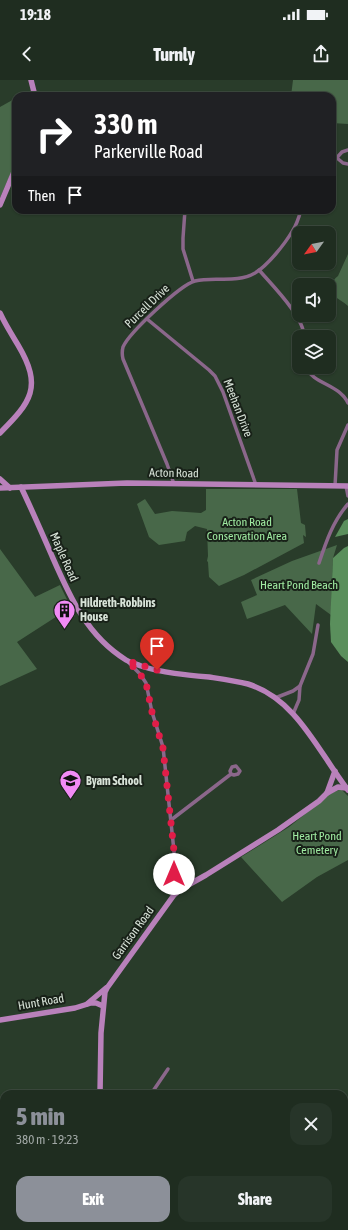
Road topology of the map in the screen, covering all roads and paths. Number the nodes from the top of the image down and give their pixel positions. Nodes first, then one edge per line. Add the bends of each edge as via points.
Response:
1 (31, 80) edge
2 (34, 92) edge
3 (348, 150) edge
4 (337, 158) joint
5 (348, 164) edge
6 (12, 176) edge
7 (0, 204) edge
8 (185, 214) edge
9 (300, 214) edge
10 (259, 270) junction
11 (193, 281) junction
12 (0, 313) edge
13 (147, 319) junction
14 (304, 330) edge
15 (311, 374) edge
16 (348, 403) edge
17 (348, 425) edge
18 (0, 434) edge
19 (0, 479) edge
20 (174, 484) junction
21 (256, 485) junction
22 (335, 486) junction
23 (347, 486) edge
24 (21, 487) junction
25 (0, 488) edge
26 (10, 488) junction
27 (348, 496) edge
28 (348, 504) edge
29 (320, 563) dead end
30 (318, 625) dead end
31 (128, 661) junction
32 (300, 686) junction
33 (275, 698) junction
34 (293, 714) junction
35 (335, 771) junction
36 (231, 774) dead end
37 (347, 789) edge
38 (327, 793) junction
39 (171, 820) junction
40 (174, 895) junction
41 (107, 988) junction
42 (86, 1004) junction
43 (103, 1006) junction
44 (0, 1020) edge
45 (168, 1069) dead end
46 (100, 1090) edge
47 (154, 1090) edge

1 - 2 main road
3 - 4 street via 343,151
4 - 5 street
6 - 7 main road
8 - 11 street via 183,249
9 - 10 street, Purcell Drive via 291,234
10 - 11 street, Purcell Drive via 241,278
10 - 14 street via 298,318
11 - 13 street, Purcell Drive via 178,290
12 - 18 main road via 31,370 32,383 25,405
13 - 20 street, Purcell Drive via 126,342 123,359
13 - 21 street, Meehan Drive via 215,376
15 - 16 street via 340,391
17 - 22 street via 337,450
19 - 26 main road
20 - 21 main road, Acton Road
20 - 24 main road, Acton Road via 121,483
21 - 22 main road, Acton Road
22 - 23 main road, Acton Road
23 - 27 street
24 - 26 main road, Acton Road
24 - 31 main road, Maple Road via 77,610 104,642
25 - 26 main road, Acton Road
28 - 29 street via 327,538
30 - 32 street via 313,654
31 - 33 main road via 168,673 248,684
31 - 39 street, Maple Road via 140,674 147,689 163,748
32 - 33 street
32 - 34 street via 299,700
33 - 34 main road
34 - 35 main road
35 - 37 main road
35 - 38 main road
36 - 39 street
37 - 38 main road, Garrison Road via 338,787
38 - 40 main road, Garrison Road via 278,830
39 - 40 street, Maple Road via 175,863
40 - 41 main road, Garrison Road
41 - 42 main road, Hunt Road
41 - 43 main road, Garrison Road
42 - 43 main road, Hunt Road via 96,1003
42 - 44 main road, Hunt Road
43 - 46 main road, Garrison Road
45 - 47 street

